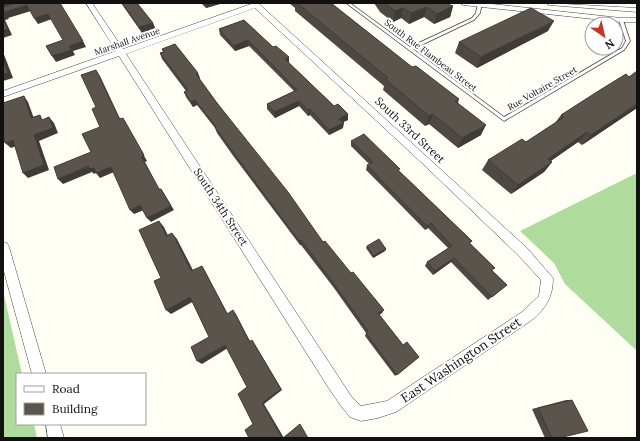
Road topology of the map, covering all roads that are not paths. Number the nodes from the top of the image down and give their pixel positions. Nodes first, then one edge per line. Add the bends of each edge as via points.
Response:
1 (89, 3) edge
2 (348, 3) edge
3 (464, 3) edge
4 (548, 3) edge
5 (255, 4) edge
6 (480, 4) edge
7 (637, 10) edge
8 (585, 16) edge
9 (624, 20) edge
10 (637, 20) edge
11 (624, 30) edge
12 (624, 47) edge
13 (410, 49) junction
14 (121, 53) junction
15 (611, 56) edge
16 (3, 94) edge
17 (504, 119) joint
18 (3, 247) edge
19 (547, 278) joint
20 (39, 373) edge
21 (353, 410) joint
22 (52, 425) edge
23 (56, 438) edge

1 - 14 street, South 34th Street
2 - 13 lane, South Rue Flambeau Street
3 - 6 street
4 - 7 street
5 - 14 street, Marshall Avenue
5 - 19 street, South 33rd Street via 523,252
6 - 8 street
6 - 13 lane via 473,19
9 - 10 street
11 - 12 lane, Rue Voltaire Street via 628,41
13 - 17 lane, South Rue Flambeau Street
14 - 16 street, Marshall Avenue
14 - 21 street, South 34th Street
15 - 17 lane, Rue Voltaire Street
18 - 20 street
19 - 21 street, East Washington Street via 548,289 544,301 514,324 391,407 370,414 358,414
22 - 23 street

